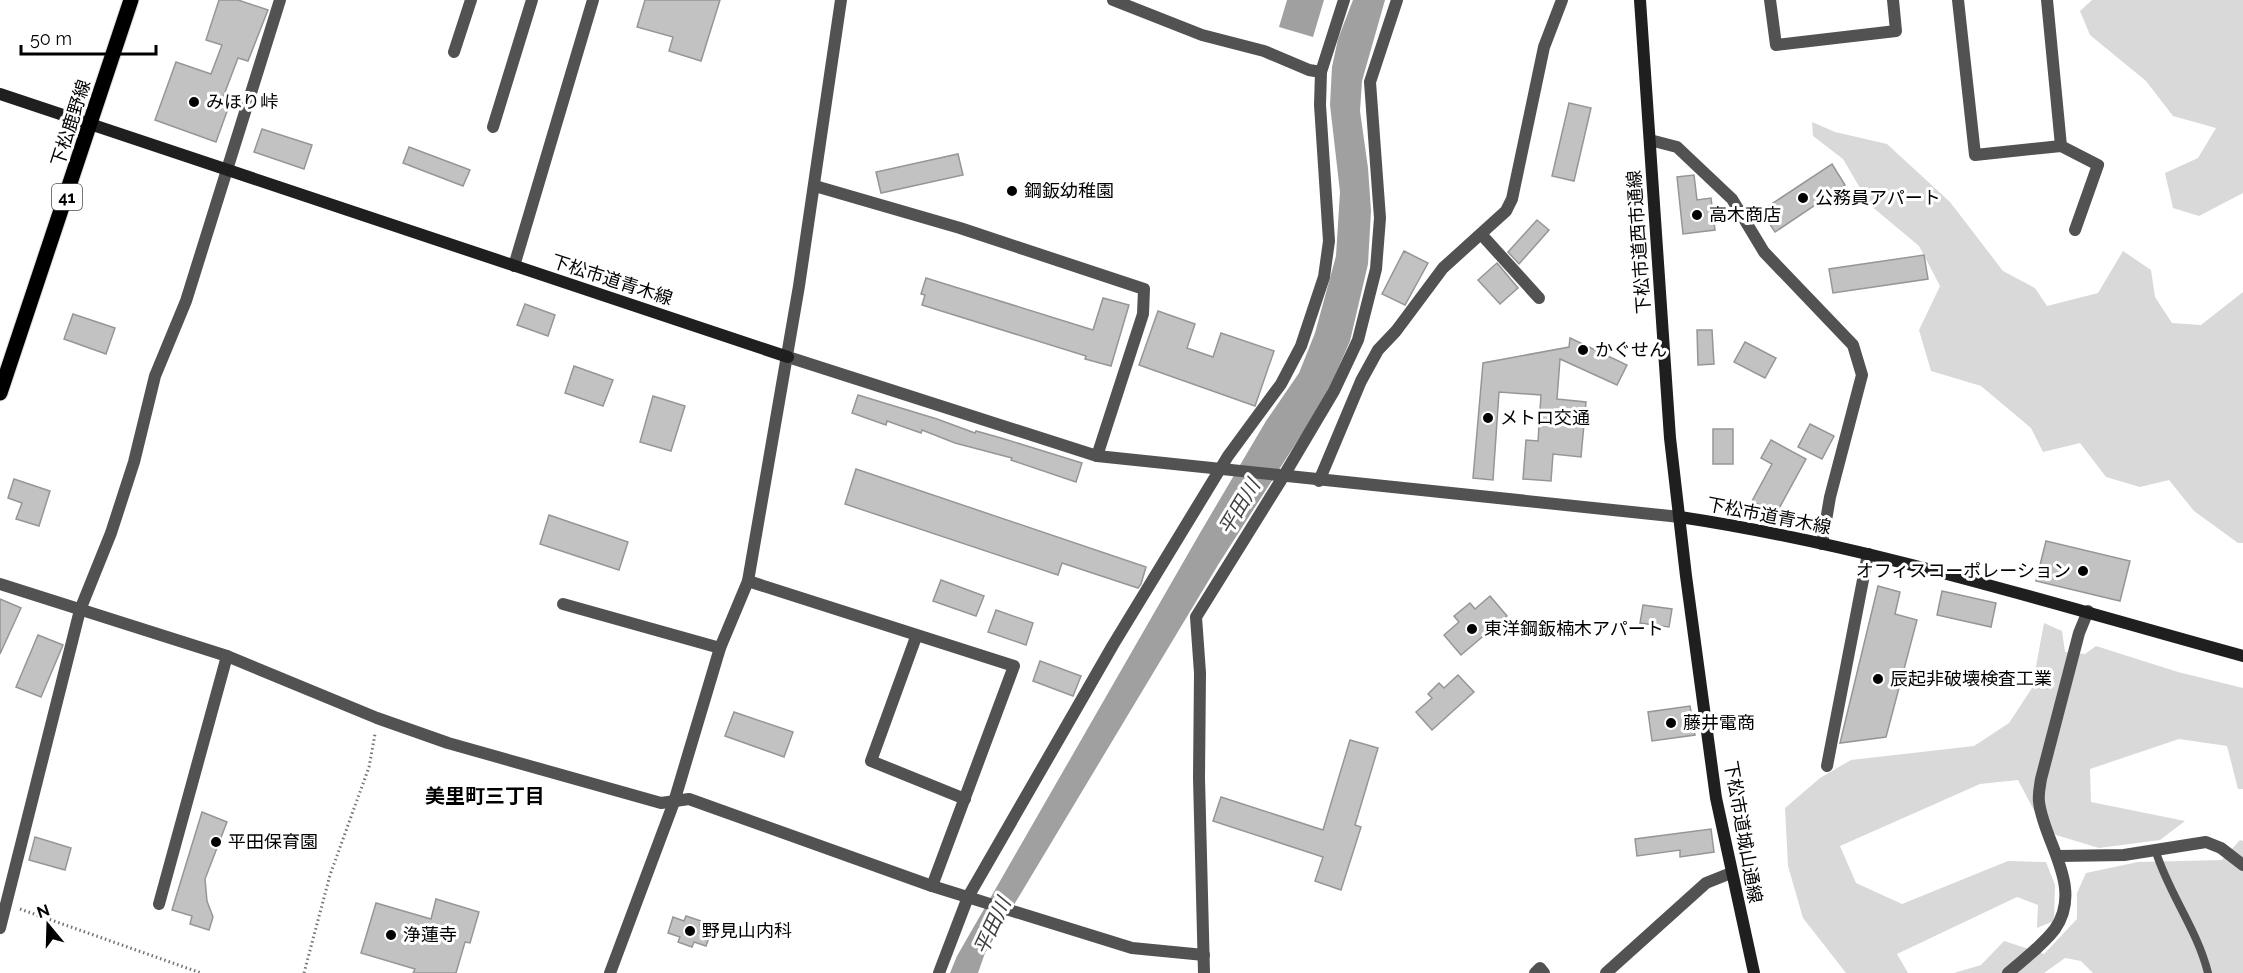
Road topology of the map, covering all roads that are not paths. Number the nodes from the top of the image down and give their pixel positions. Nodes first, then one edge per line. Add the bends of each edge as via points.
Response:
1 (131, 0) edge
2 (280, 0) edge
3 (471, 0) edge
4 (532, 0) edge
5 (593, 0) edge
6 (841, 0) edge
7 (1113, 0) edge
8 (1344, 0) edge
9 (1397, 0) edge
10 (1562, 0) edge
11 (1640, 0) edge
12 (1770, 0) edge
13 (1893, 0) edge
14 (1958, 0) edge
15 (2047, 0) edge
16 (454, 52) dead end
17 (1321, 72) junction
18 (0, 94) edge
19 (92, 125) junction
20 (494, 128) dead end
21 (1650, 140) junction
22 (2061, 146) junction
23 (227, 169) junction
24 (815, 186) junction
25 (2075, 230) dead end
26 (1480, 234) junction
27 (514, 266) junction
28 (1539, 298) dead end
29 (788, 357) junction
30 (0, 393) edge
31 (1097, 456) junction
32 (1224, 471) junction
33 (1280, 477) junction
34 (1319, 481) junction
35 (1680, 517) junction
36 (1822, 544) junction
37 (1868, 554) junction
38 (748, 581) junction
39 (0, 584) edge
40 (563, 604) dead end
41 (80, 610) junction
42 (2088, 611) junction
43 (916, 637) junction
44 (720, 648) junction
45 (227, 656) junction
46 (2243, 656) edge
47 (1827, 766) dead end
48 (965, 799) junction
49 (674, 802) junction
50 (2156, 852) junction
51 (2058, 856) junction
52 (2243, 865) edge
53 (1731, 873) junction
54 (932, 886) junction
55 (972, 898) junction
56 (159, 904) dead end
57 (0, 928) edge
58 (1204, 955) junction
59 (610, 973) edge
60 (939, 973) edge
61 (1204, 973) edge
62 (1535, 973) edge
63 (1544, 973) edge
64 (1606, 973) edge
65 (1754, 973) edge
66 (2008, 973) edge
67 (2208, 973) edge

1 - 19 main road, 下松鹿野線 / 41
2 - 23 street
3 - 16 street
4 - 20 street
5 - 27 street
6 - 24 street
7 - 17 street via 1202,35 1264,51
8 - 17 street
9 - 33 street via 1370,82 1380,218 1376,269 1358,340 1334,391
10 - 26 street via 1544,47 1512,199 1506,211
11 - 21 street, 下松市道西市通線
12 - 13 street via 1776,45 1896,32
14 - 22 street via 1975,155
15 - 22 street
17 - 32 street via 1329,241 1324,277 1301,346
18 - 19 street, 下松市道青木線
19 - 23 street, 下松市道青木線
19 - 30 main road, 下松鹿野線 / 41
21 - 35 street, 下松市道西市通線 via 1670,438
21 - 36 street via 1677,147 1732,199 1764,252 1853,345 1862,375 1830,497
22 - 25 street via 2098,165
23 - 27 street, 下松市道青木線
23 - 41 street via 186,302 155,376 111,533
24 - 29 street
24 - 31 street via 960,228 1144,289 1143,314
26 - 28 street
26 - 34 street via 1433,278 1378,350
27 - 29 street, 下松市道青木線
29 - 31 street, 下松市道青木線
29 - 38 street
31 - 32 street, 下松市道青木線
32 - 33 street, 下松市道青木線
32 - 55 street via 1113,645
33 - 34 street, 下松市道青木線
33 - 58 street via 1196,617
34 - 35 street, 下松市道青木線
35 - 36 street, 下松市道青木線
35 - 53 street, 下松市道城山通線 via 1716,798
36 - 37 street, 下松市道青木線
37 - 42 street, 下松市道青木線
37 - 47 street
38 - 43 street
38 - 44 street
39 - 41 street
40 - 44 street
41 - 45 street
41 - 57 street
42 - 46 street, 下松市道青木線
42 - 51 street via 2040,778 2039,801
43 - 48 street via 871,761
43 - 48 street via 1014,666
44 - 49 street
45 - 49 street via 448,743 661,803
45 - 56 street
48 - 54 street
49 - 54 street via 689,799
49 - 59 street
50 - 51 street
50 - 52 street via 2206,842
50 - 67 lane via 2170,889 2192,927
51 - 66 street via 2066,891 2062,916 2042,943
53 - 64 street via 1706,883
53 - 65 street, 下松市道城山通線
54 - 55 street
55 - 58 street via 1132,948
55 - 60 street
58 - 61 street
62 - 63 street via 1540,968

